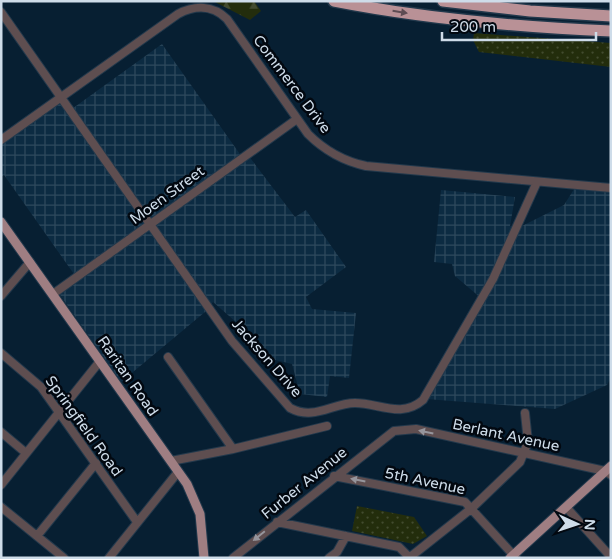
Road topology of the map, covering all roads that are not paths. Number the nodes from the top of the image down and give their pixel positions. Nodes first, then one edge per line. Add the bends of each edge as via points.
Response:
1 (334, 1) edge
2 (443, 1) edge
3 (1, 12) edge
4 (611, 16) edge
5 (611, 31) edge
6 (62, 97) junction
7 (297, 119) junction
8 (1, 140) edge
9 (537, 182) junction
10 (611, 188) edge
11 (1, 222) edge
12 (150, 224) junction
13 (30, 262) junction
14 (53, 294) junction
15 (1, 296) edge
16 (1, 353) edge
17 (168, 357) dead end
18 (100, 361) junction
19 (59, 412) junction
20 (525, 413) dead end
21 (327, 426) dead end
22 (394, 431) joint
23 (1, 432) edge
24 (233, 449) junction
25 (526, 452) junction
26 (26, 453) junction
27 (171, 462) junction
28 (96, 463) junction
29 (609, 471) edge
30 (178, 472) junction
31 (334, 476) junction
32 (1, 484) edge
33 (1, 507) edge
34 (566, 507) junction
35 (472, 508) junction
36 (137, 522) junction
37 (277, 522) junction
38 (37, 536) junction
39 (346, 536) junction
40 (409, 557) edge
41 (513, 557) edge
42 (611, 557) edge
43 (64, 558) edge
44 (109, 558) edge
45 (204, 558) edge
46 (233, 558) edge
47 (329, 558) edge

1 -> 5 highway via 474,22
2 - 4 highway
3 - 6 street, Jackson Drive
6 - 7 street, Commerce Drive via 178,14 202,7 227,19
6 - 8 street, Commerce Drive
6 - 12 street, Jackson Drive
7 - 9 street, Commerce Drive via 322,147 357,164
7 - 12 street, Moen Street
9 - 10 street, Commerce Drive
9 - 12 street, Jackson Drive via 494,278 422,400 398,411 355,403 320,413 290,408 232,341
11 - 13 main road, Raritan Road
12 - 14 street, Moen Street
13 - 14 main road, Raritan Road
13 - 15 street
14 - 18 main road, Raritan Road
16 - 19 street, Springfield Road via 41,387
17 - 24 street
18 - 19 street
18 - 27 main road, Raritan Road
19 - 26 street
19 - 28 street, Springfield Road
20 - 25 street
21 - 24 street
25 -> 22 street, Berlant Avenue via 416,430
22 - 31 street, Furber Avenue
23 - 26 street
24 - 27 street
25 - 29 street, Berlant Avenue
25 - 35 street via 518,465
26 - 32 street
27 - 30 main road, Raritan Road
28 - 36 street, Springfield Road
28 - 38 street
29 - 34 main road
30 - 36 street
30 - 45 main road, Raritan Road via 192,491 200,514
35 -> 31 street, 5th Avenue via 462,501
31 - 37 street, Furber Avenue
33 - 38 street
34 - 41 main road
34 - 42 street
35 - 40 street
35 - 41 street, 5th Avenue
36 - 44 street
37 - 39 street
37 -> 46 street, Furber Avenue
38 - 43 street
39 - 40 street via 398,547
39 - 47 street

